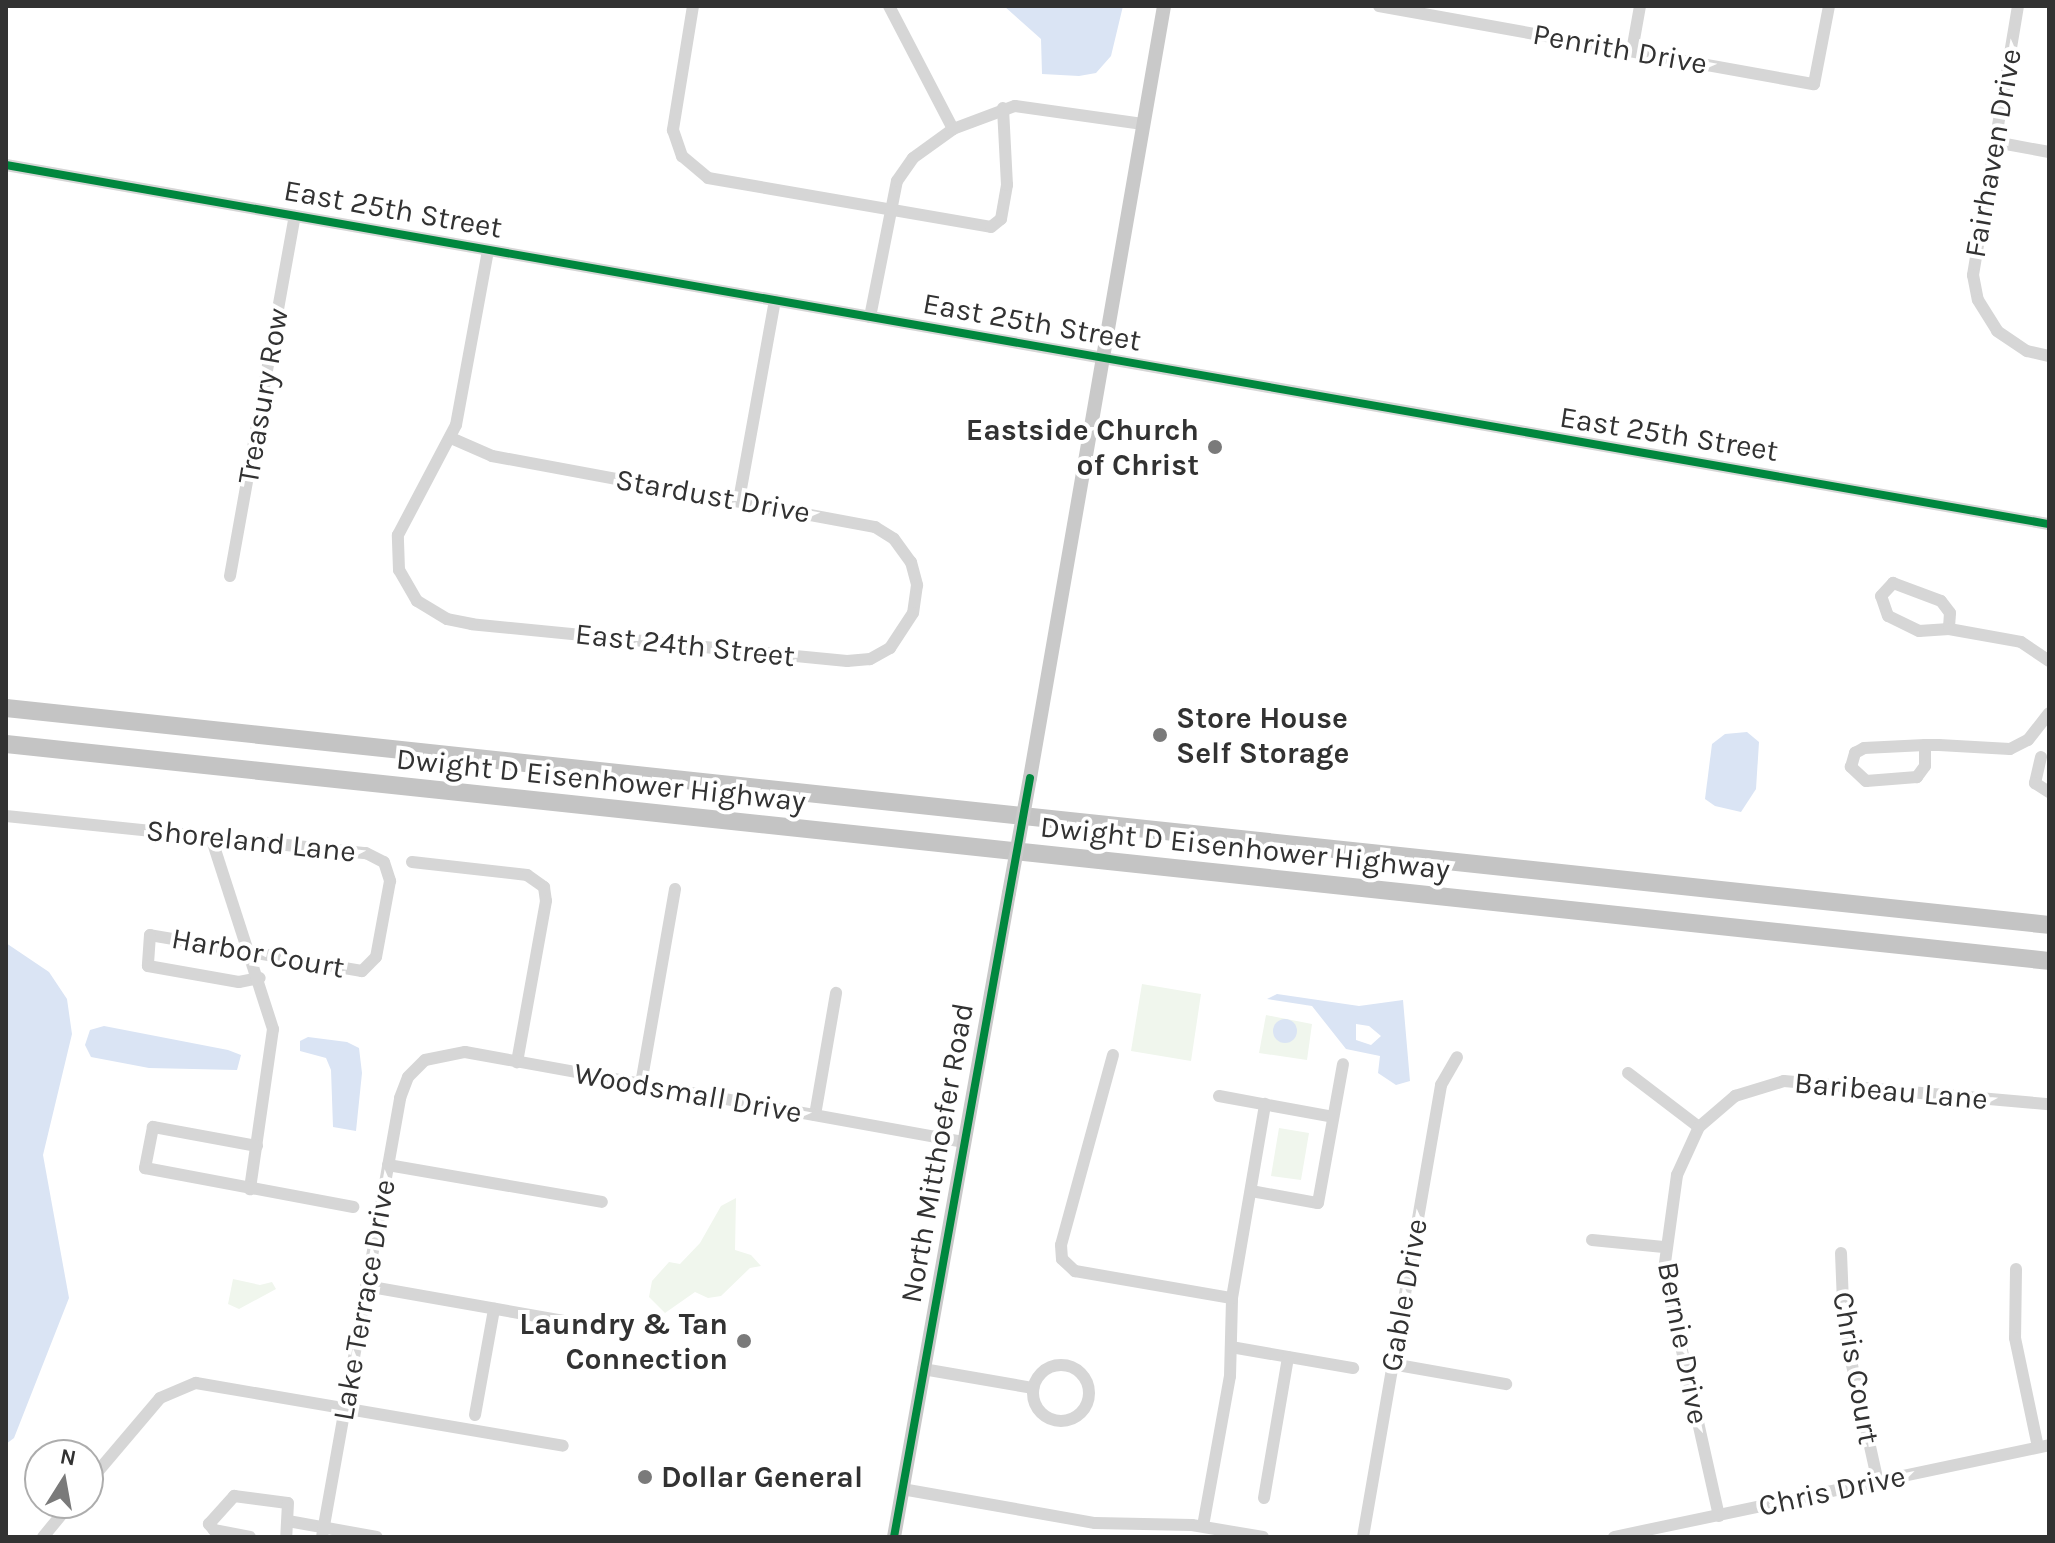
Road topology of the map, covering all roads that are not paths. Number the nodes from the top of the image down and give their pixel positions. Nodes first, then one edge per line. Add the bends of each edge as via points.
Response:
1 (693, 6) edge
2 (889, 6) edge
3 (1164, 6) edge
4 (1379, 6) edge
5 (1640, 6) edge
6 (1829, 6) edge
7 (2018, 6) edge
8 (1412, 9) edge
9 (1632, 51) junction
10 (1003, 108) junction
11 (1143, 124) junction
12 (953, 129) junction
13 (1995, 142) junction
14 (2049, 152) edge
15 (6, 165) edge
16 (890, 211) junction
17 (295, 216) junction
18 (488, 250) junction
19 (775, 300) junction
20 (870, 317) junction
21 (2049, 356) edge
22 (1101, 359) junction
23 (451, 438) junction
24 (739, 500) junction
25 (2049, 524) edge
26 (230, 576) dead end
27 (913, 613) joint
28 (1949, 629) junction
29 (2049, 660) edge
30 (6, 708) edge
31 (2049, 713) edge
32 (2028, 740) junction
33 (6, 744) edge
34 (1925, 745) junction
35 (2045, 758) edge
36 (2049, 792) edge
37 (6, 816) edge
38 (211, 837) junction
39 (412, 862) dead end
40 (675, 889) dead end
41 (2049, 925) edge
42 (252, 953) junction
43 (2049, 961) edge
44 (368, 967) joint
45 (260, 978) junction
46 (836, 993) dead end
47 (1113, 1055) dead end
48 (1457, 1057) dead end
49 (517, 1062) junction
50 (1343, 1064) dead end
51 (416, 1068) joint
52 (1628, 1073) dead end
53 (641, 1084) junction
54 (1219, 1096) dead end
55 (1265, 1104) junction
56 (2049, 1104) edge
57 (815, 1115) junction
58 (1333, 1117) junction
59 (1699, 1127) junction
60 (963, 1142) junction
61 (257, 1146) junction
62 (388, 1165) junction
63 (250, 1189) junction
64 (1251, 1191) junction
65 (602, 1202) dead end
66 (353, 1207) dead end
67 (1592, 1240) dead end
68 (1664, 1247) junction
69 (1841, 1253) dead end
70 (2016, 1269) dead end
71 (366, 1286) junction
72 (1232, 1298) junction
73 (494, 1309) junction
74 (594, 1326) dead end
75 (1231, 1347) junction
76 (1288, 1357) junction
77 (1392, 1364) junction
78 (1353, 1368) dead end
79 (923, 1369) junction
80 (1506, 1384) dead end
81 (1033, 1388) junction
82 (345, 1408) junction
83 (475, 1415) dead end
84 (563, 1446) dead end
85 (2044, 1446) edge
86 (104, 1464) edge
87 (1878, 1482) junction
88 (902, 1489) junction
89 (1264, 1498) dead end
90 (1719, 1516) junction
91 (58, 1519) edge
92 (288, 1521) junction
93 (1203, 1526) junction
94 (1148, 1531) edge
95 (323, 1532) edge
96 (43, 1537) edge
97 (250, 1537) edge
98 (286, 1537) edge
99 (377, 1537) edge
100 (894, 1537) edge
101 (1263, 1537) edge
102 (1363, 1537) edge
103 (1614, 1537) edge

1 - 16 street via 672,124 686,161 719,181
2 - 12 street
3 - 11 main road, North Mitthoefer Road
4 - 8 street, Penrith Drive
5 - 9 street
6 - 9 street, Penrith Drive via 1814,84
7 - 13 street, Fairhaven Drive
8 - 9 street, Penrith Drive
10 - 11 street via 1036,107
10 - 12 street
10 - 16 street via 1008,179 996,225
11 - 22 main road, North Mitthoefer Road
12 - 16 street via 904,168
13 - 14 street
13 - 21 street, Fairhaven Drive via 1973,275 1983,311 2006,339
15 - 17 street, East 25th Street
16 - 20 street
17 - 18 street, East 25th Street
17 - 26 street, Treasury Row
18 - 19 street, East 25th Street
18 - 23 street
19 - 20 street, East 25th Street
19 - 24 street
20 - 22 street, East 25th Street
22 - 25 street, East 25th Street
22 - 60 main road, North Mitthoefer Road, bridge
23 - 24 street, Stardust Drive via 492,456
23 - 27 street, East 24th Street via 402,523 396,547 406,587 436,614 472,624 847,661 870,659 890,648
24 - 27 street, Stardust Drive via 864,523 890,536 913,568
28 - 28 street via 1919,631 1888,616 1881,606 1883,590 1898,582 1941,601 1950,613
28 - 29 street via 2021,642
30 - 41 highway, Dwight D Eisenhower Highway
31 - 32 street
32 - 34 street via 2003,750
32 - 35 street
33 - 43 highway, Dwight D Eisenhower Highway
34 - 34 street via 1862,748 1851,767 1866,781 1917,777 1925,766
35 - 36 street via 2035,783
37 - 38 street, Shoreland Lane
38 - 42 street
38 - 44 street, Shoreland Lane via 378,857 390,881 376,957
39 - 49 street via 530,876 544,887 546,901
40 - 53 street
42 - 44 street, Harbor Court via 356,971
42 - 45 street
42 - 45 street, Harbor Court via 152,933 145,961 239,982
45 - 61 street via 273,1039
46 - 57 street
47 - 72 street via 1061,1245 1062,1259 1075,1271
48 - 77 street, Gable Drive via 1441,1085
49 - 51 street, Woodsmall Drive via 453,1052
49 - 53 street, Woodsmall Drive
50 - 58 street
51 - 62 street, Lake Terrace Drive via 401,1092
52 - 59 street
53 - 57 street, Woodsmall Drive
54 - 55 street
55 - 58 street
55 - 64 street
56 - 59 street, Baribeau Lane via 1784,1081 1735,1096
57 - 60 street, Woodsmall Drive
58 - 64 street via 1318,1203
59 - 68 street, Bernie Drive via 1677,1175
60 - 79 main road, North Mitthoefer Road
61 - 63 street
61 - 63 street via 151,1130 148,1170
62 - 65 street
62 - 71 street, Lake Terrace Drive
63 - 66 street
64 - 72 street
67 - 68 street
68 - 90 street, Bernie Drive via 1665,1285
69 - 87 street, Chris Court via 1844,1329
70 - 85 street via 2015,1338
71 - 73 street
71 - 82 street, Lake Terrace Drive
72 - 75 street
73 - 74 street
73 - 83 street
75 - 76 street
75 - 93 street
76 - 78 street
76 - 89 street
77 - 80 street
77 - 102 street, Gable Drive
79 - 81 street
79 - 88 main road, North Mitthoefer Road
81 - 81 street via 1045,1370 1065,1365 1086,1379 1089,1400 1076,1418 1055,1421 1037,1409
82 - 84 street
82 - 86 street via 202,1383 180,1386 160,1398
82 - 95 street, Lake Terrace Drive
85 - 87 street, Chris Drive
87 - 90 street, Chris Drive
88 - 94 street
88 - 100 main road, North Mitthoefer Road
90 - 103 street, Chris Drive
91 - 96 street
92 - 95 street
92 - 97 street via 288,1503 234,1496 209,1524 214,1530
92 - 98 street
93 - 94 street
93 - 101 street
95 - 99 street

